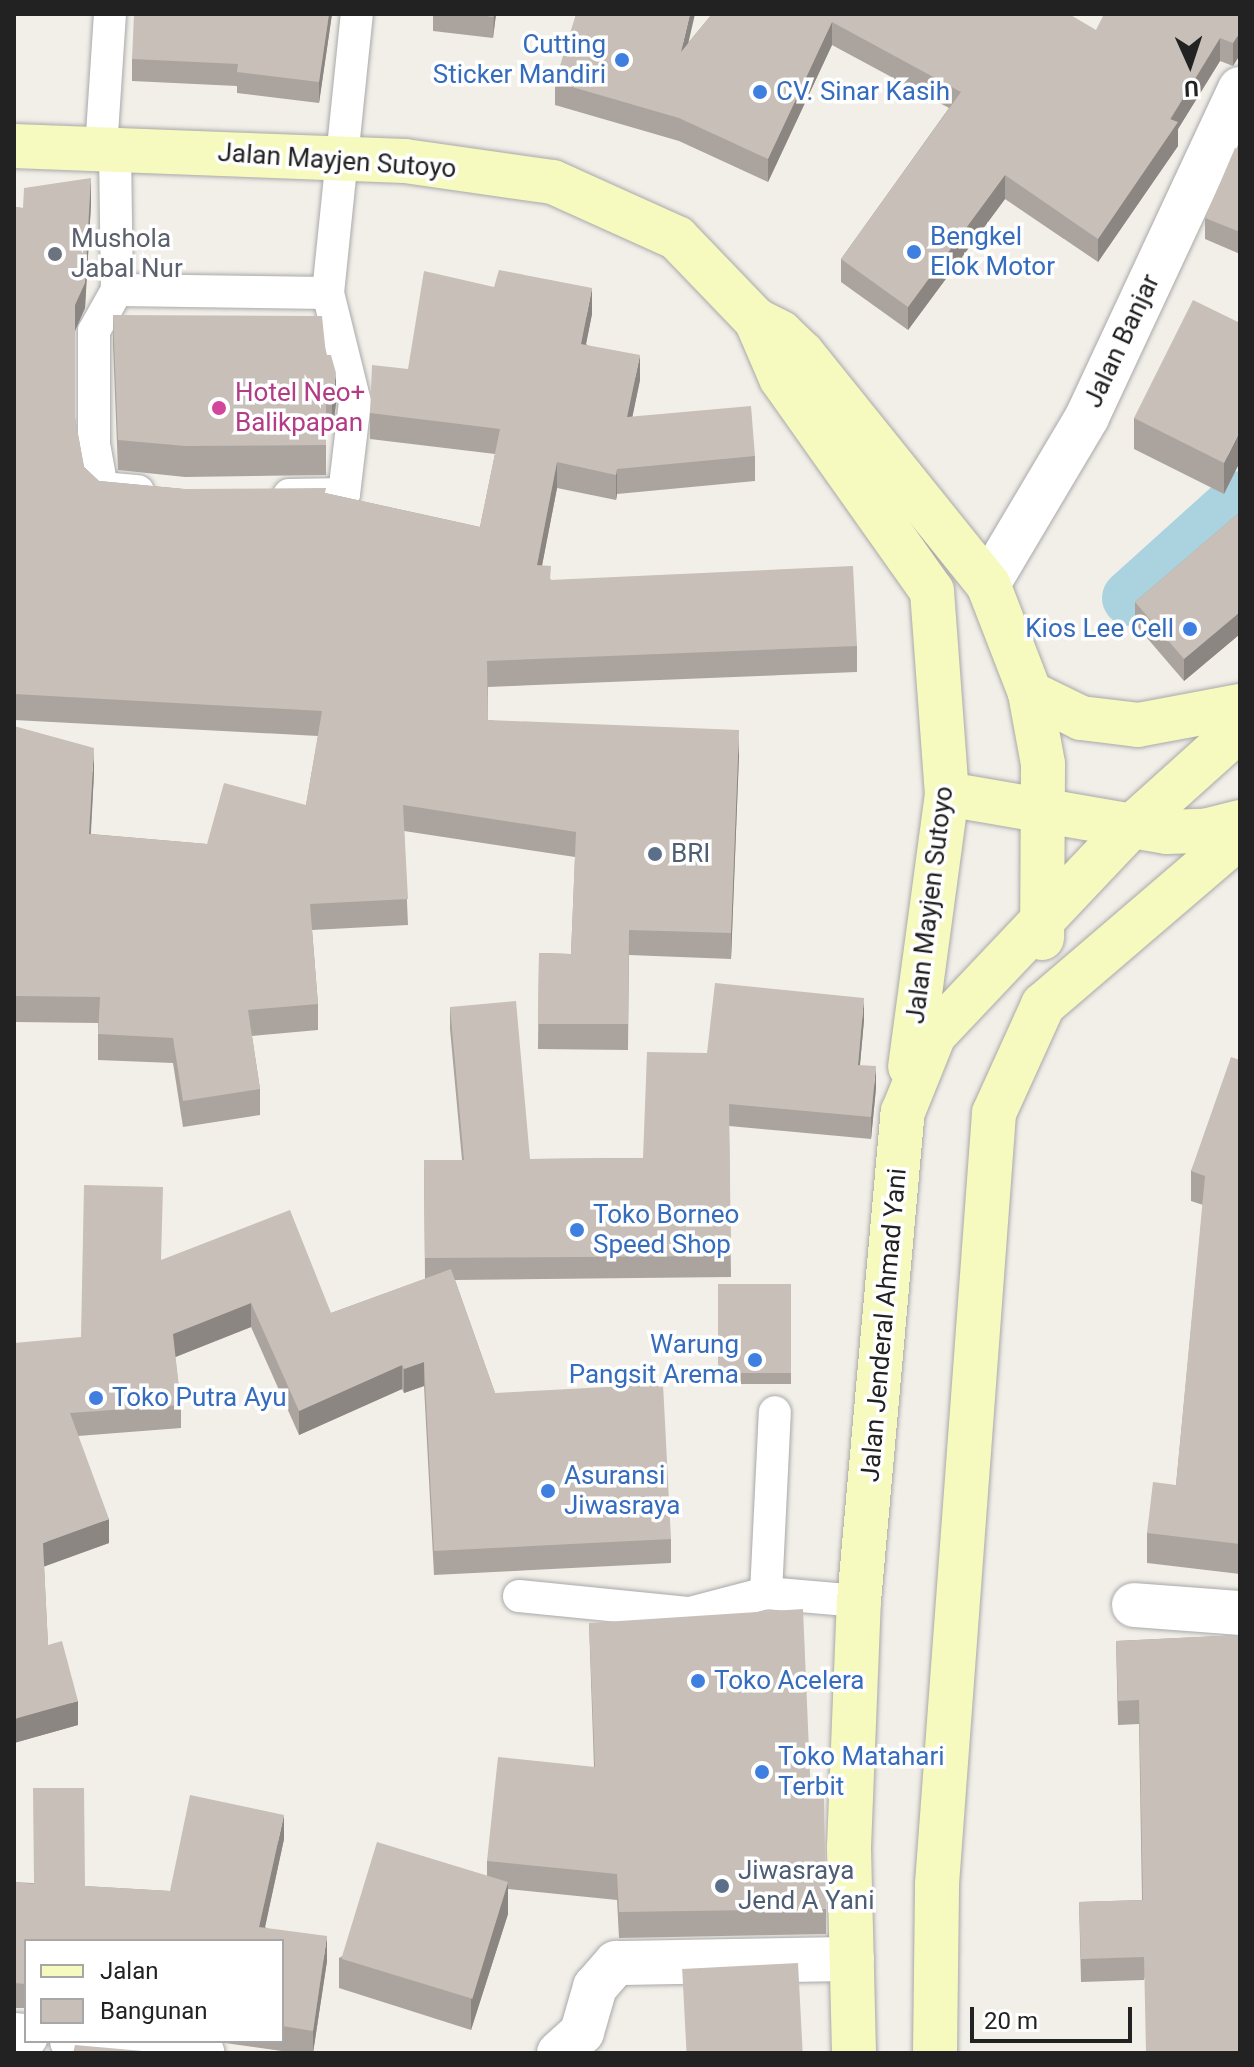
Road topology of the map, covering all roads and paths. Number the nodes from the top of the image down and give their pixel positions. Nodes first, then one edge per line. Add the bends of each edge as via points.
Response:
1 (110, 14) edge
2 (357, 14) edge
3 (1240, 89) edge
4 (14, 146) edge
5 (108, 149) junction
6 (339, 158) junction
7 (117, 290) junction
8 (328, 293) junction
9 (756, 320) junction
10 (170, 495) edge
11 (257, 495) edge
12 (988, 584) junction
13 (1030, 693) junction
14 (1240, 706) edge
15 (1240, 729) edge
16 (947, 794) junction
17 (1043, 809) junction
18 (1240, 822) edge
19 (1131, 827) junction
20 (1240, 836) edge
21 (1042, 924) junction
22 (1043, 1005) junction
23 (903, 1112) junction
24 (775, 1412) dead end
25 (766, 1593) junction
26 (519, 1596) dead end
27 (859, 1601) junction
28 (1134, 1605) dead end
29 (1240, 1613) edge
30 (852, 1959) junction
31 (94, 2043) edge
32 (202, 2053) edge
33 (559, 2053) edge
34 (854, 2053) edge
35 (935, 2053) edge

1 - 5 lane
2 - 6 lane
3 - 12 street, Jalan Banjar via 1087,417
4 - 5 main road, Jalan Mayjen Sutoyo
5 - 6 main road, Jalan Mayjen Sutoyo
5 - 7 lane
6 - 8 lane
6 - 9 main road, Jalan Mayjen Sutoyo via 405,161 553,182 677,238
7 - 8 lane
7 - 10 lane via 94,331 94,444 102,488
8 - 11 lane via 355,402 344,494
9 - 12 main road, Jalan Mayjen Sutoyo via 781,333 802,353
9 - 16 main road, Jalan Mayjen Sutoyo via 781,378 932,591
12 - 13 main road, Jalan Mayjen Sutoyo
13 - 14 main road via 1081,718 1138,725
13 - 17 main road, Jalan Mayjen Sutoyo via 1043,764
15 - 19 main road, Jalan Jenderal Ahmad Yani
16 - 17 main road
16 - 23 main road, Jalan Mayjen Sutoyo
17 - 19 main road
17 - 21 main road, Jalan Mayjen Sutoyo
18 - 19 main road via 1204,831
19 - 21 main road, Jalan Jenderal Ahmad Yani
20 - 22 main road
21 - 22 main road, Jalan Mayjen Sutoyo
21 - 23 main road, Jalan Jenderal Ahmad Yani via 934,1035
22 - 35 main road via 994,1113 937,1884
23 - 27 main road, Jalan Jenderal Ahmad Yani
24 - 25 lane
25 - 26 lane via 690,1613
25 - 27 lane
27 - 30 main road, Jalan Jenderal Ahmad Yani via 849,1847
28 - 29 street
30 - 33 street via 616,1963 595,1987 582,2032
30 - 34 main road, Jalan Jenderal Ahmad Yani
31 - 32 street

